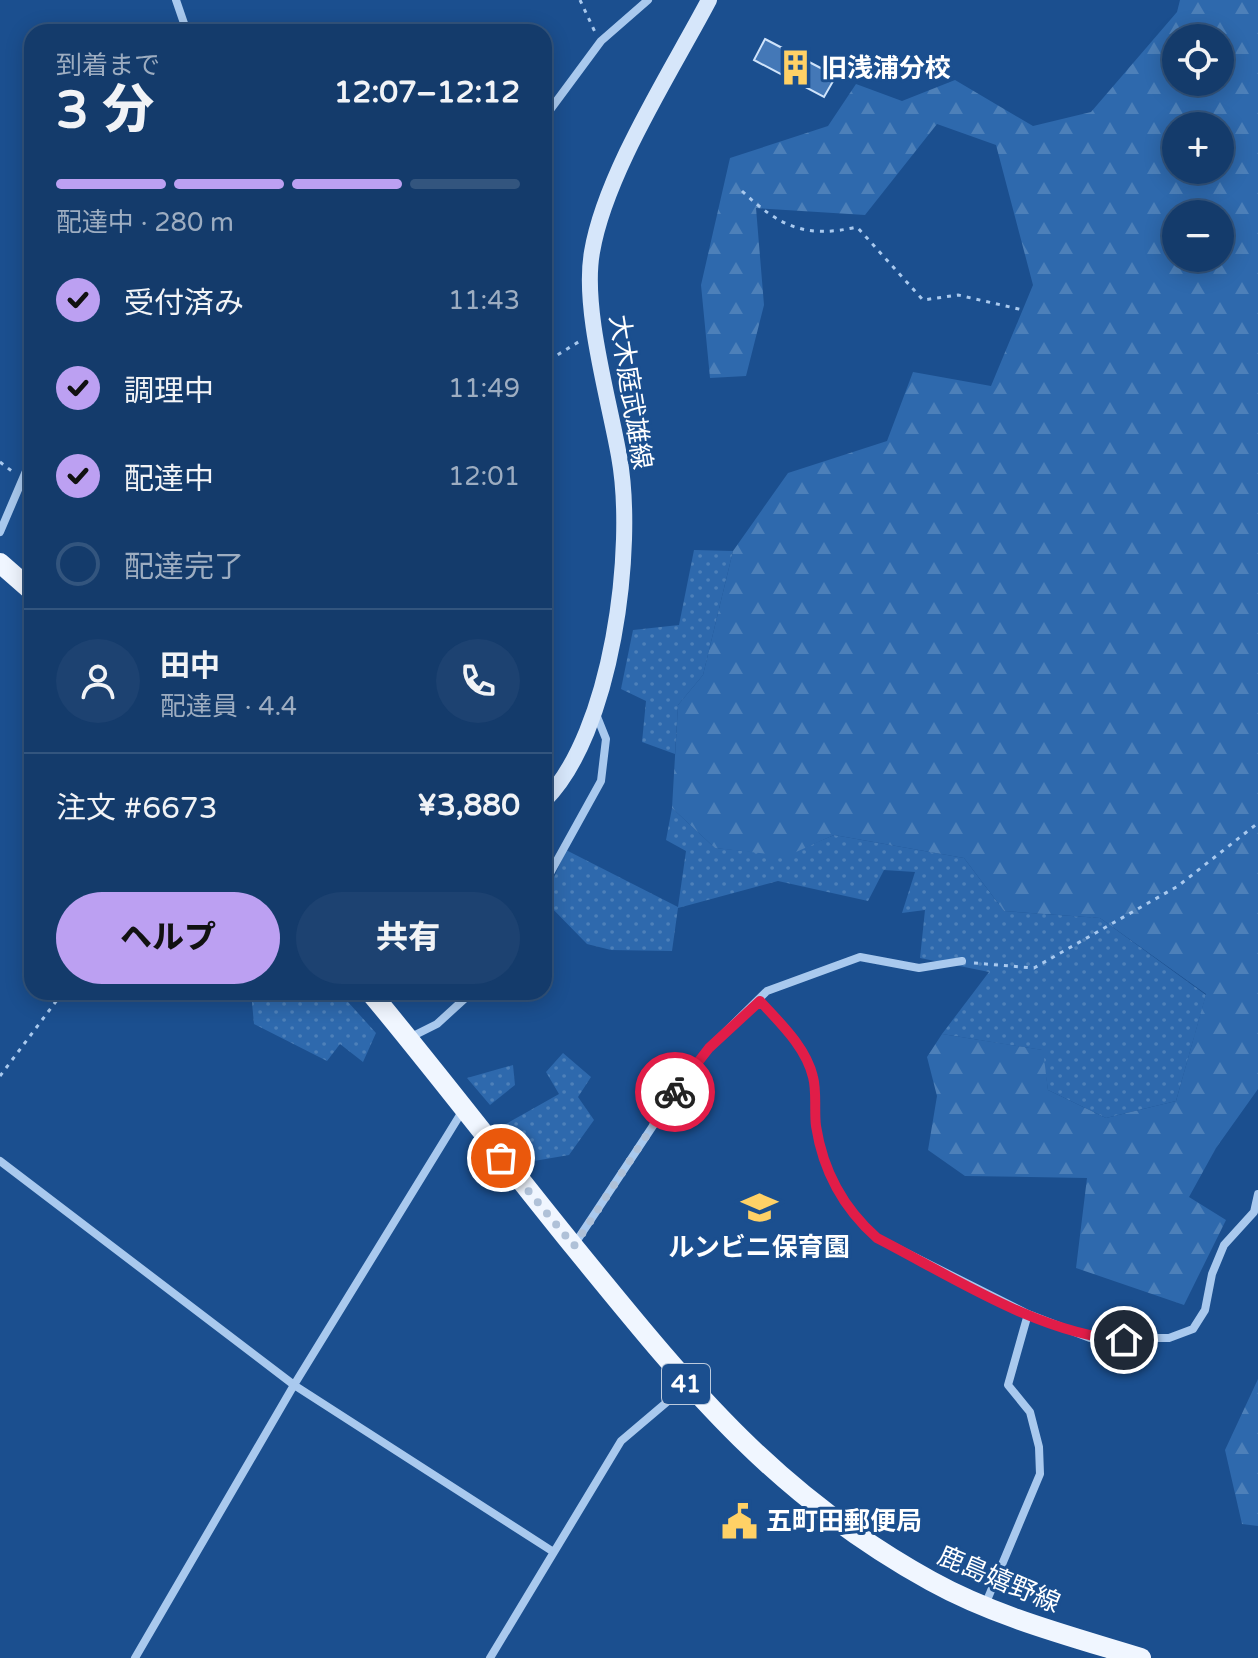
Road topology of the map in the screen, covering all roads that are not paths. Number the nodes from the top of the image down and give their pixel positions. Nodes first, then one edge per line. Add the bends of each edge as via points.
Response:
1 (176, 0) edge
2 (648, 0) edge
3 (709, 0) edge
4 (184, 24) edge
5 (552, 107) edge
6 (24, 476) edge
7 (0, 532) edge
8 (0, 563) edge
9 (24, 584) edge
10 (595, 713) junction
11 (552, 792) edge
12 (552, 870) edge
13 (962, 961) road end
14 (377, 1000) edge
15 (463, 1000) edge
16 (760, 1001) junction
17 (409, 1038) junction
18 (463, 1109) junction
19 (0, 1161) edge
20 (1258, 1194) edge
21 (574, 1246) junction
22 (1028, 1314) junction
23 (294, 1385) junction
24 (687, 1385) junction
25 (552, 1551) junction
26 (985, 1605) junction
27 (1101, 1653) edge
28 (135, 1658) edge
29 (490, 1658) edge
30 (1141, 1658) edge

1 - 4 street
2 - 5 street via 601,41
3 - 10 main road, 大木庭武雄線 via 621,167 603,212 589,274 620,459 624,547
6 - 7 street
8 - 9 main road
10 - 11 main road, 大木庭武雄線 via 568,773
10 - 12 street via 606,739 601,781
13 - 16 street via 919,968 860,957 767,991
14 - 17 main road, 鹿島嬉野線 / 41
15 - 17 street via 437,1024
16 - 21 street via 709,1048 680,1085
16 - 22 street via 799,1046 813,1077 826,1173 859,1222 877,1238
17 - 18 main road, 鹿島嬉野線 / 41
18 - 21 main road, 鹿島嬉野線 / 41
18 - 23 street
19 - 23 street
20 - 22 street via 1254,1212 1224,1245 1205,1310 1193,1329 1169,1338 1090,1338
21 - 24 main road, 鹿島嬉野線 / 41
22 - 26 street via 1008,1385 1030,1412 1040,1474
23 - 25 street
23 - 28 street
24 - 25 street via 621,1441
24 - 26 main road, 鹿島嬉野線 / 41 via 751,1452 805,1497 877,1550
25 - 29 street
26 - 27 main road, 鹿島嬉野線 / 41
27 - 30 main road, 鹿島嬉野線 / 41

